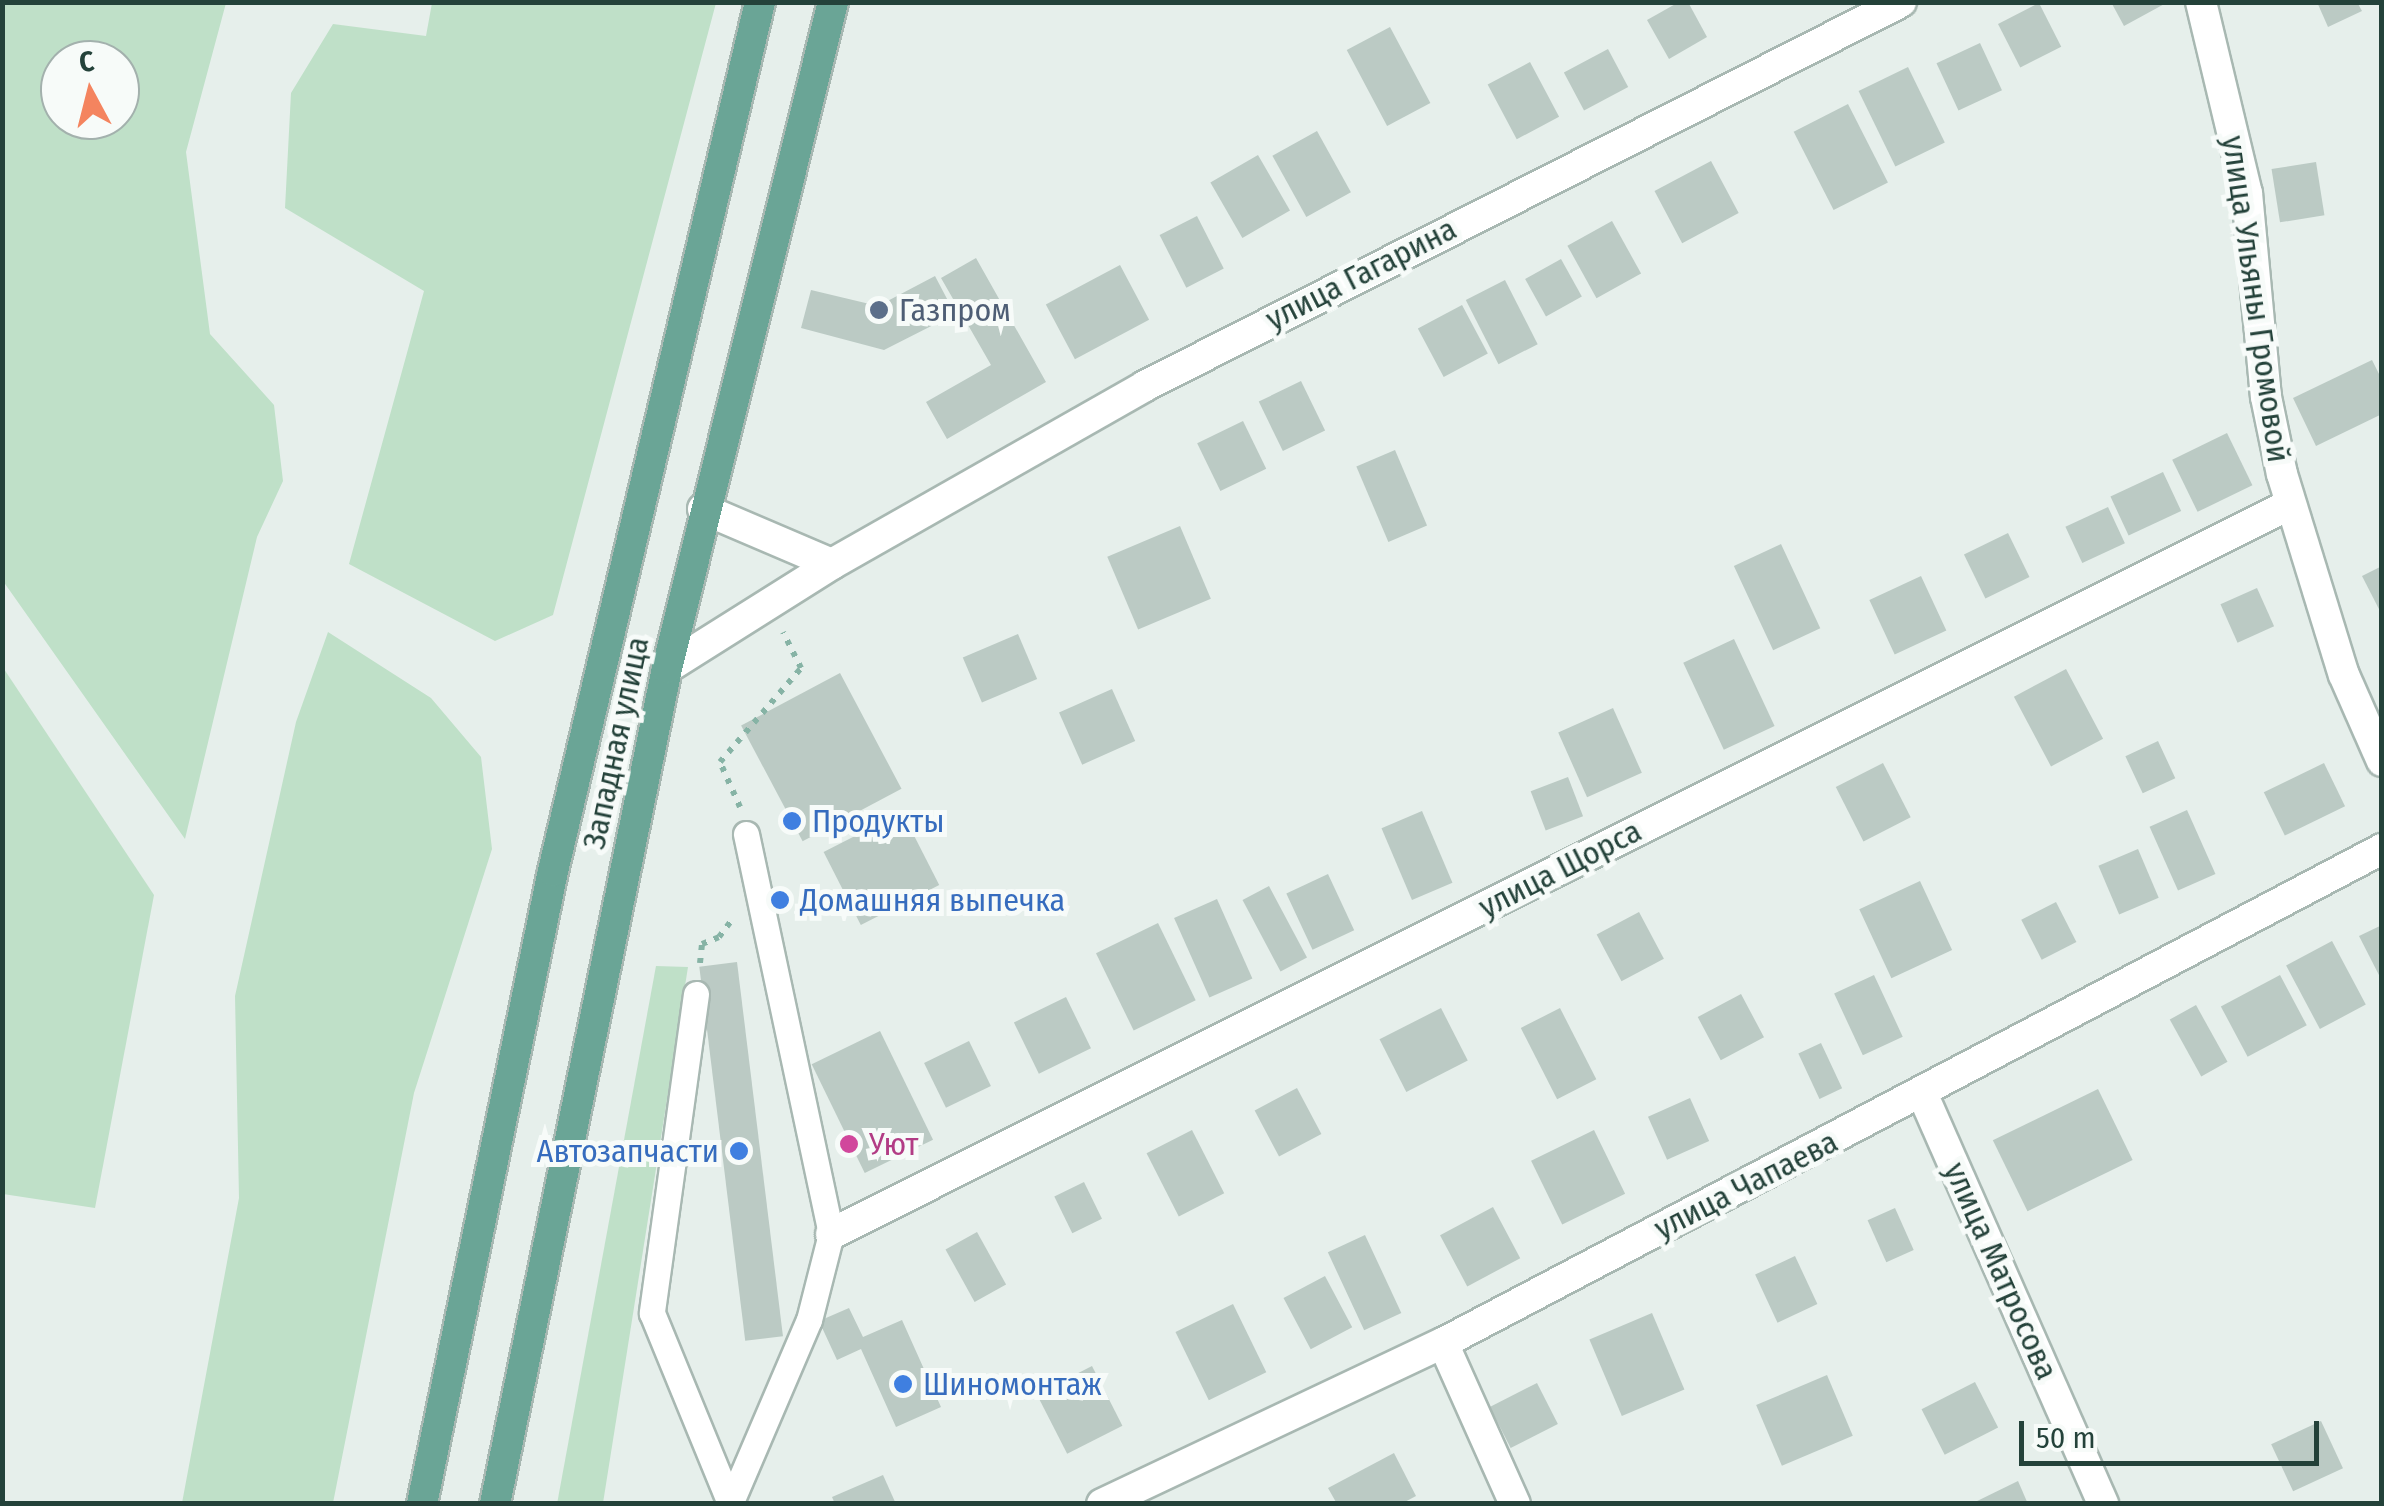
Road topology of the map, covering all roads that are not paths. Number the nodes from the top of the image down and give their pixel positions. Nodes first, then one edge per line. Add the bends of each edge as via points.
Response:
1 (760, 2) edge
2 (833, 2) edge
3 (1901, 2) edge
4 (2202, 2) edge
5 (2289, 505) junction
6 (703, 509) junction
7 (832, 564) junction
8 (666, 668) junction
9 (2382, 762) edge
10 (746, 834) road end
11 (2382, 849) edge
12 (696, 994) road end
13 (1922, 1094) junction
14 (831, 1234) junction
15 (1443, 1343) junction
16 (730, 1503) edge
17 (422, 1504) edge
18 (496, 1504) edge
19 (1102, 1504) edge
20 (1515, 1504) edge
21 (2103, 1504) edge

1 - 17 main road, Западная улица via 554,871
2 - 6 main road, Западная улица
3 - 7 street, улица Гагарина via 1313,296
4 - 5 street, улица Ульяны Громовой via 2247,193 2266,397
5 - 9 street, улица Ульяны Громовой via 2344,675
5 - 14 street, улица Щорса
6 - 7 street
6 - 8 main road, Западная улица
7 - 8 street, улица Гагарина
8 - 18 main road, Западная улица
10 - 14 lane
11 - 13 street, улица Чапаева
12 - 16 lane via 652,1312
13 - 15 street, улица Чапаева
13 - 21 street, улица Матросова
14 - 16 lane via 809,1320
15 - 19 street, улица Чапаева
15 - 20 street

